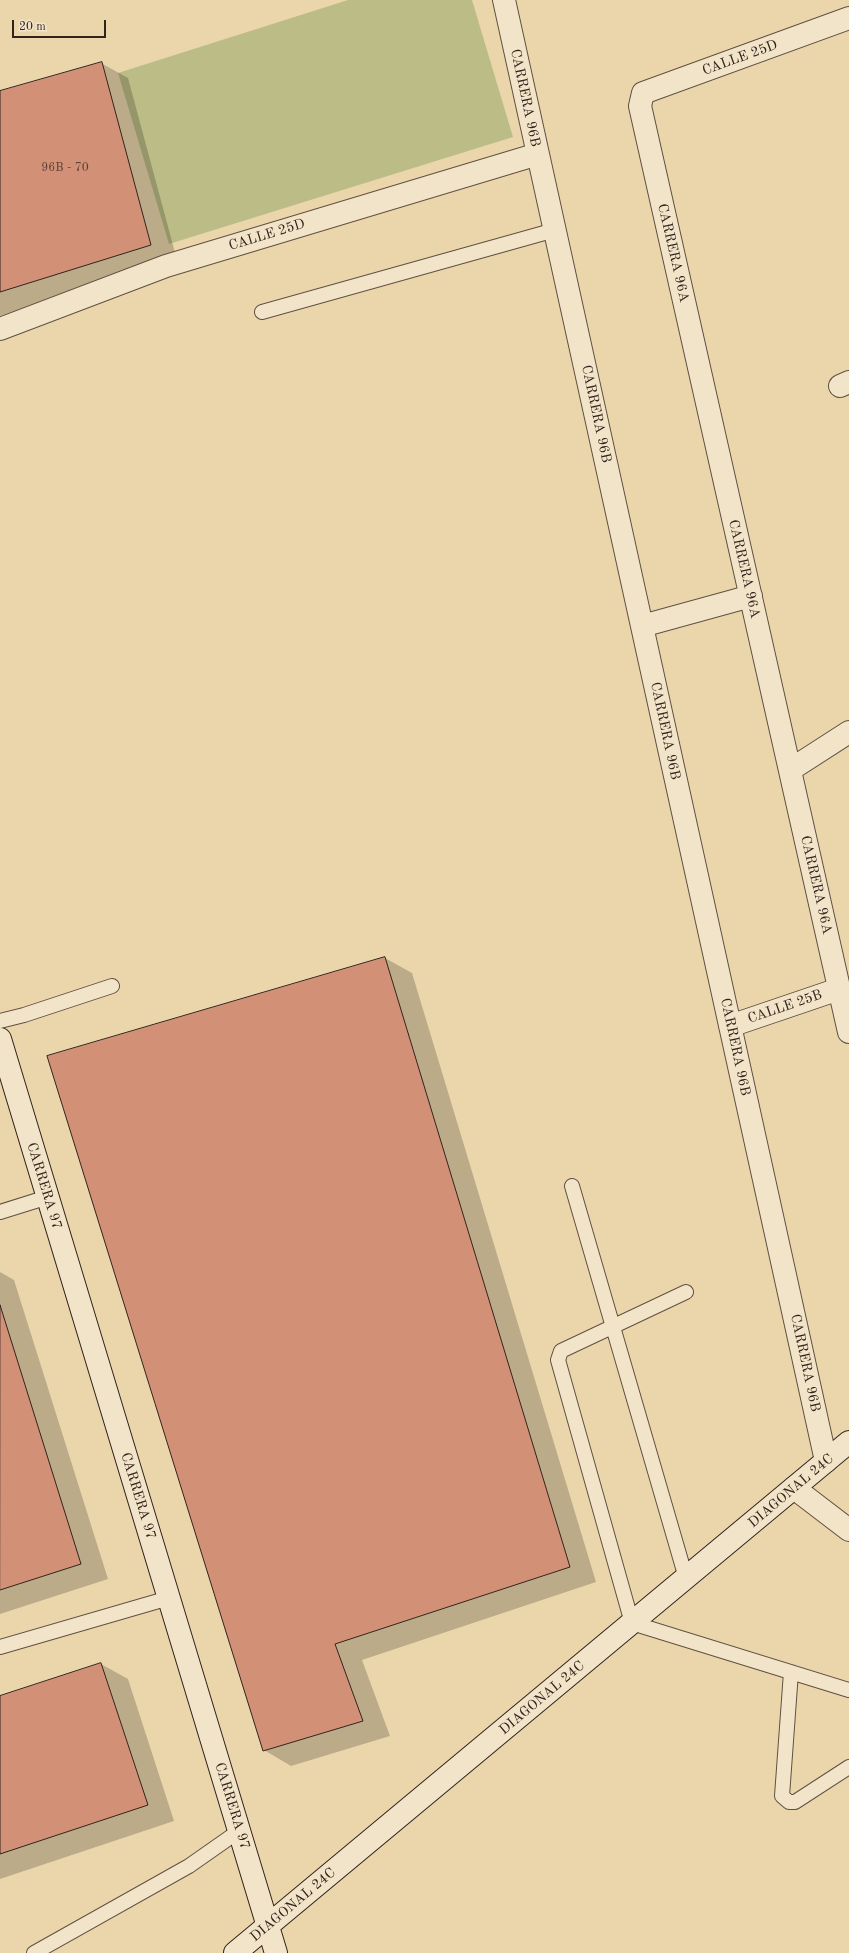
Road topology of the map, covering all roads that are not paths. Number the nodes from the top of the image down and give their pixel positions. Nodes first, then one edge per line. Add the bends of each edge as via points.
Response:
1 (504, 0) edge
2 (849, 18) edge
3 (640, 106) joint
4 (538, 154) junction
5 (555, 230) junction
6 (262, 312) dead end
7 (0, 329) edge
8 (750, 596) junction
9 (642, 626) junction
10 (849, 732) edge
11 (790, 770) junction
12 (112, 986) dead end
13 (839, 989) junction
14 (0, 1021) edge
15 (730, 1026) junction
16 (849, 1032) edge
17 (0, 1039) edge
18 (572, 1186) dead end
19 (48, 1197) junction
20 (0, 1212) edge
21 (686, 1292) dead end
22 (613, 1326) junction
23 (849, 1442) edge
24 (826, 1461) junction
25 (794, 1488) junction
26 (849, 1530) edge
27 (686, 1578) junction
28 (169, 1598) junction
29 (632, 1623) junction
30 (0, 1647) edge
31 (791, 1672) junction
32 (849, 1690) edge
33 (849, 1766) edge
34 (239, 1831) junction
35 (268, 1926) junction
36 (34, 1953) edge
37 (235, 1953) edge
38 (276, 1953) edge

1 - 4 street, CARRERA 96B
2 - 3 street, CALLE 25D via 643,93
3 - 8 street, CARRERA 96A
4 - 5 street, CARRERA 96B
4 - 7 street, CALLE 25D via 166,266
5 - 6 lane
5 - 9 street, CARRERA 96B
8 - 9 street
8 - 11 street, CARRERA 96A
9 - 15 street, CARRERA 96B
10 - 11 street
11 - 13 street, CARRERA 96A
12 - 14 lane
13 - 15 street, CALLE 25B
13 - 16 street, CARRERA 96A
15 - 24 street, CARRERA 96B
17 - 19 street, CARRERA 97
18 - 22 lane
19 - 20 lane
19 - 28 street, CARRERA 97
21 - 22 lane
22 - 27 lane
22 - 29 lane via 561,1351 558,1360
23 - 24 street, DIAGONAL 24C
24 - 25 street, DIAGONAL 24C
25 - 26 street
25 - 27 street, DIAGONAL 24C
27 - 29 street, DIAGONAL 24C
28 - 30 lane
28 - 34 street, CARRERA 97
29 - 31 lane
29 - 35 street, DIAGONAL 24C
31 - 32 lane
31 - 33 lane via 782,1796 789,1802 795,1802
34 - 35 street, CARRERA 97
34 - 36 lane via 189,1866
35 - 37 street, DIAGONAL 24C
35 - 38 street, CARRERA 97

